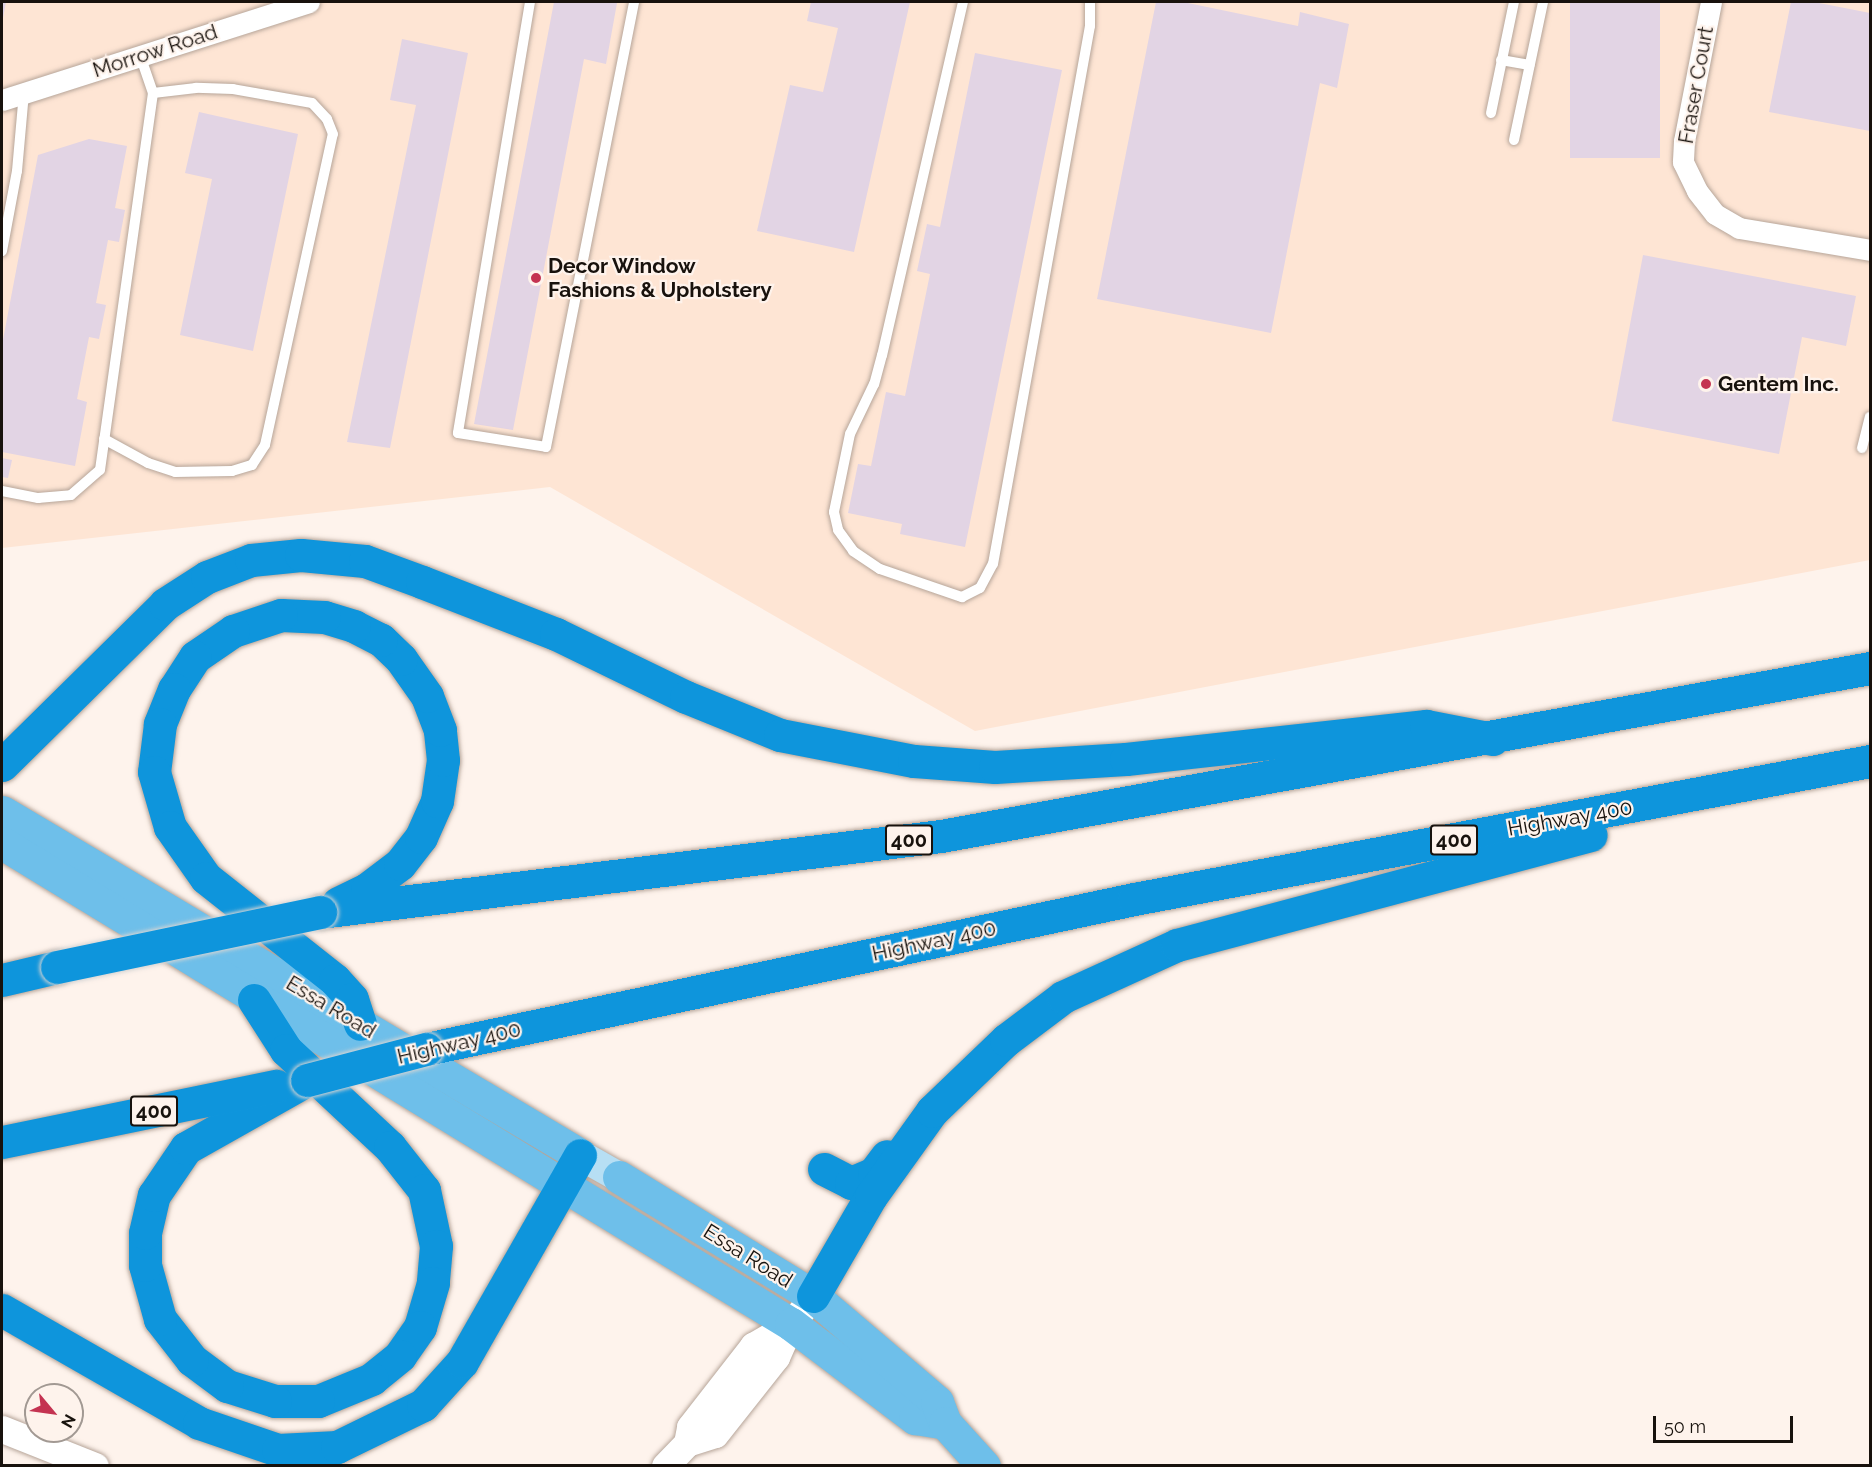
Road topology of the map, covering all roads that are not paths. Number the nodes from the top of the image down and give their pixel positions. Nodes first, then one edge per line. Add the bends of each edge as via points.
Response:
1 (309, 2) edge
2 (530, 2) edge
3 (634, 2) edge
4 (963, 2) edge
5 (1090, 2) edge
6 (1514, 2) edge
7 (1543, 2) edge
8 (1711, 2) edge
9 (140, 56) junction
10 (1501, 60) junction
11 (1530, 65) junction
12 (24, 93) junction
13 (153, 93) junction
14 (2, 100) edge
15 (1491, 113) dead end
16 (1514, 140) dead end
17 (1870, 250) edge
18 (2, 251) edge
19 (1870, 417) edge
20 (104, 439) junction
21 (1862, 448) dead end
22 (2, 491) edge
23 (1870, 668) edge
24 (1493, 739) junction
25 (1870, 761) edge
26 (2, 765) edge
27 (1774, 781) junction
28 (2, 812) edge
29 (2, 843) edge
30 (320, 912) junction
31 (2, 980) edge
32 (254, 1000) junction
33 (360, 1024) junction
34 (307, 1080) junction
35 (932, 1112) junction
36 (2, 1142) edge
37 (580, 1155) junction
38 (824, 1169) dead end
39 (619, 1177) joint
40 (563, 1187) junction
41 (813, 1296) junction
42 (2, 1311) edge
43 (792, 1324) junction
44 (945, 1422) junction
45 (2, 1429) edge
46 (95, 1466) edge
47 (665, 1466) edge
48 (984, 1466) edge

1 - 9 street, Morrow Road
2 - 3 lane via 458,433 546,447
4 - 5 lane via 879,364 850,434 834,512 838,530 862,557 880,569 962,597 980,588 993,564 1090,26
6 - 10 lane
7 - 11 lane
8 - 17 street, Fraser Court via 1684,141 1683,162 1697,191 1715,214 1738,228
9 - 12 street, Morrow Road
9 - 13 lane
10 - 11 lane
10 - 15 lane
11 - 16 lane
12 - 14 street, Morrow Road
12 - 18 lane via 17,171
13 - 20 lane
13 - 20 lane via 233,89 312,103 327,119 333,134 265,445 252,465 232,471 175,472 148,463
19 - 21 lane
20 - 22 lane via 100,470 71,495 38,498
23 - 24 highway, 400
24 - 26 highway via 1426,726 1126,759 995,767 914,761 780,735 686,697 556,634 422,582 365,561 301,555 251,560 207,577 165,604
24 - 30 highway, 400 via 941,836
25 - 27 highway, Highway 400 / 400
27 - 34 highway, Highway 400 / 400, bridge via 1134,899 426,1049
27 - 35 highway via 1623,826 1177,945 1063,997 1006,1040
28 - 33 main road, Essa Road
29 - 32 main road, Essa Road
30 - 31 highway, 400, bridge
30 - 33 highway via 375,883 400,864 421,837 437,801 443,760 440,730 427,696 401,659 381,640 324,617 281,615 233,631 195,657 174,689 160,724 154,772 170,827 206,878 335,980 352,999
32 - 34 highway via 286,1050 390,1148 424,1190 436,1246 433,1283 420,1327 400,1356 372,1379 318,1401 274,1401 227,1386 192,1360 160,1319 145,1264 145,1233 154,1195 186,1148
32 - 40 main road, Essa Road
33 - 37 main road, Essa Road
34 - 36 highway, Highway 400 / 400
35 - 38 highway via 908,1127 882,1164 866,1179 851,1183
35 - 41 highway via 871,1196
37 - 39 main road, Essa Road
37 - 40 highway
39 - 41 main road, Essa Road
40 - 42 highway via 462,1362 423,1405 337,1447 278,1450 199,1423
40 - 43 main road, Essa Road
41 - 43 street, Essa Road
41 - 44 main road, Essa Road via 937,1402
43 - 44 main road, Essa Road via 915,1418
43 - 47 street via 753,1346 690,1427 687,1443
44 - 48 main road, Essa Road
45 - 46 street

